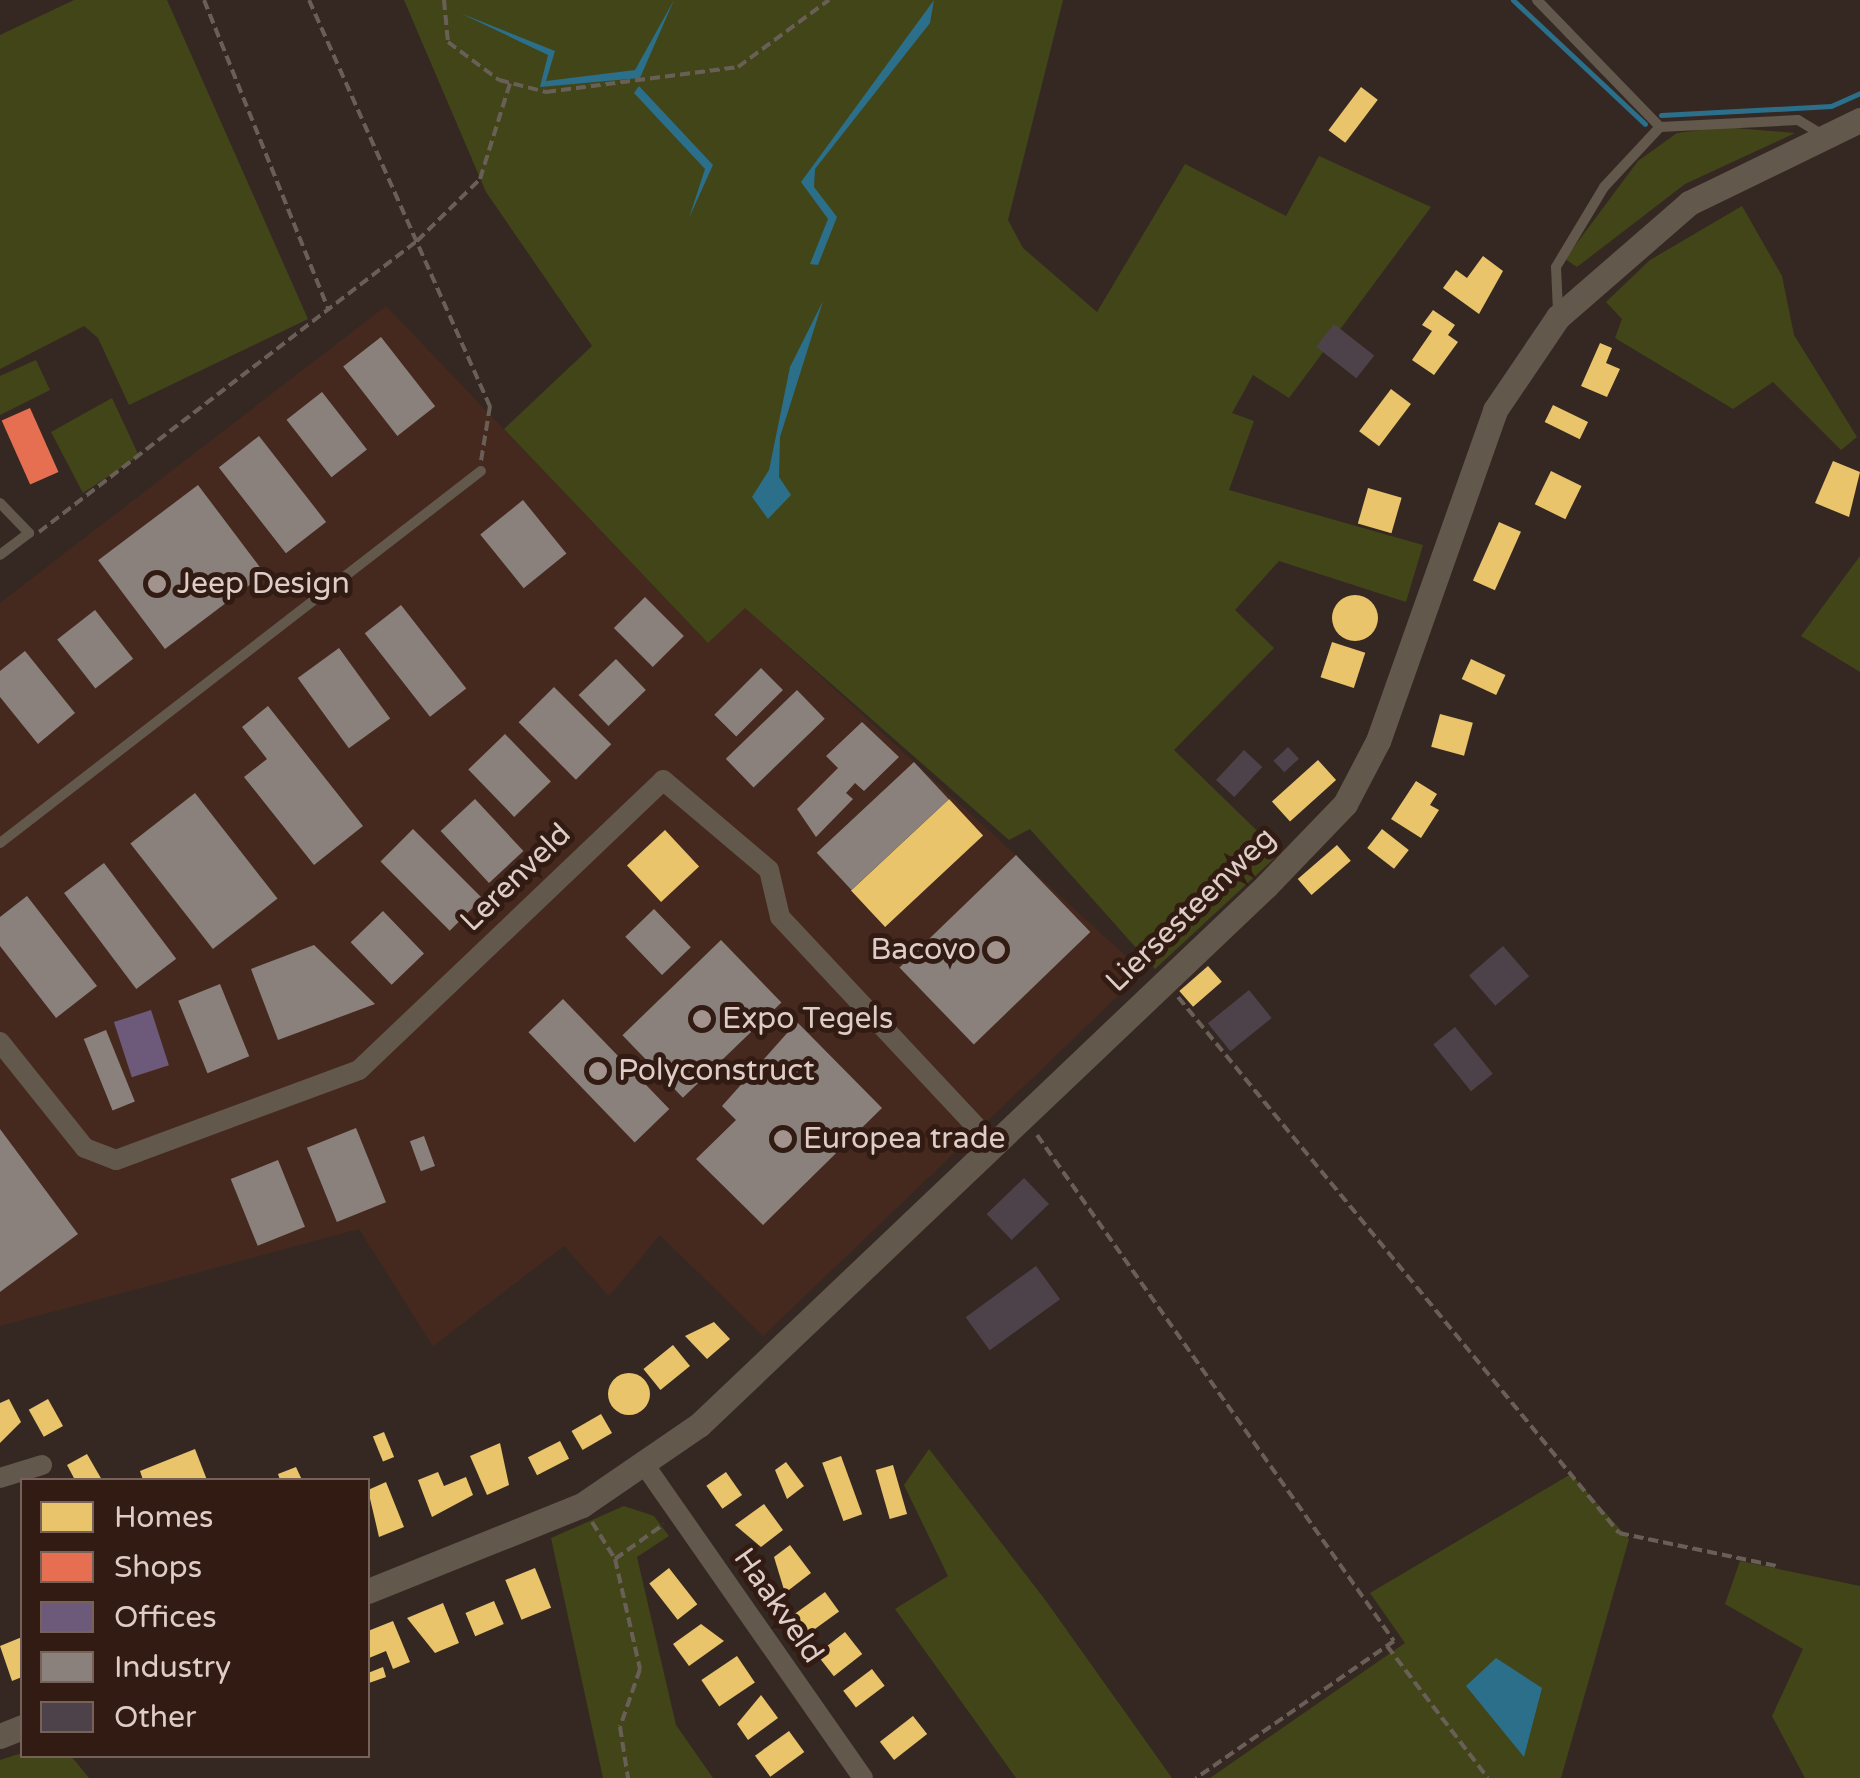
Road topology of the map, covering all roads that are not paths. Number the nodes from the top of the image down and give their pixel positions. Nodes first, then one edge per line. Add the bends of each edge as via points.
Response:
1 (1537, 0) edge
2 (1860, 120) edge
3 (1660, 126) junction
4 (1825, 136) junction
5 (1558, 317) junction
6 (481, 471) road end
7 (0, 503) edge
8 (0, 555) edge
9 (0, 843) edge
10 (0, 1042) edge
11 (994, 1146) junction
12 (42, 1465) dead end
13 (646, 1467) junction
14 (0, 1478) edge
15 (370, 1590) edge
16 (863, 1778) edge

1 - 3 lane
2 - 4 street, Liersesteenweg
3 - 4 lane via 1798,120
3 - 5 lane via 1604,186 1556,268
4 - 5 street, Liersesteenweg via 1688,203
5 - 11 street, Liersesteenweg via 1495,410 1378,741 1345,804
6 - 9 lane
7 - 8 lane via 29,533
10 - 11 street, Lerenveld via 84,1148 116,1160 359,1070 663,780 769,870 780,917
11 - 13 street, Liersesteenweg
12 - 14 street
13 - 15 street, Liersesteenweg via 582,1505
13 - 16 street, Haakveld

